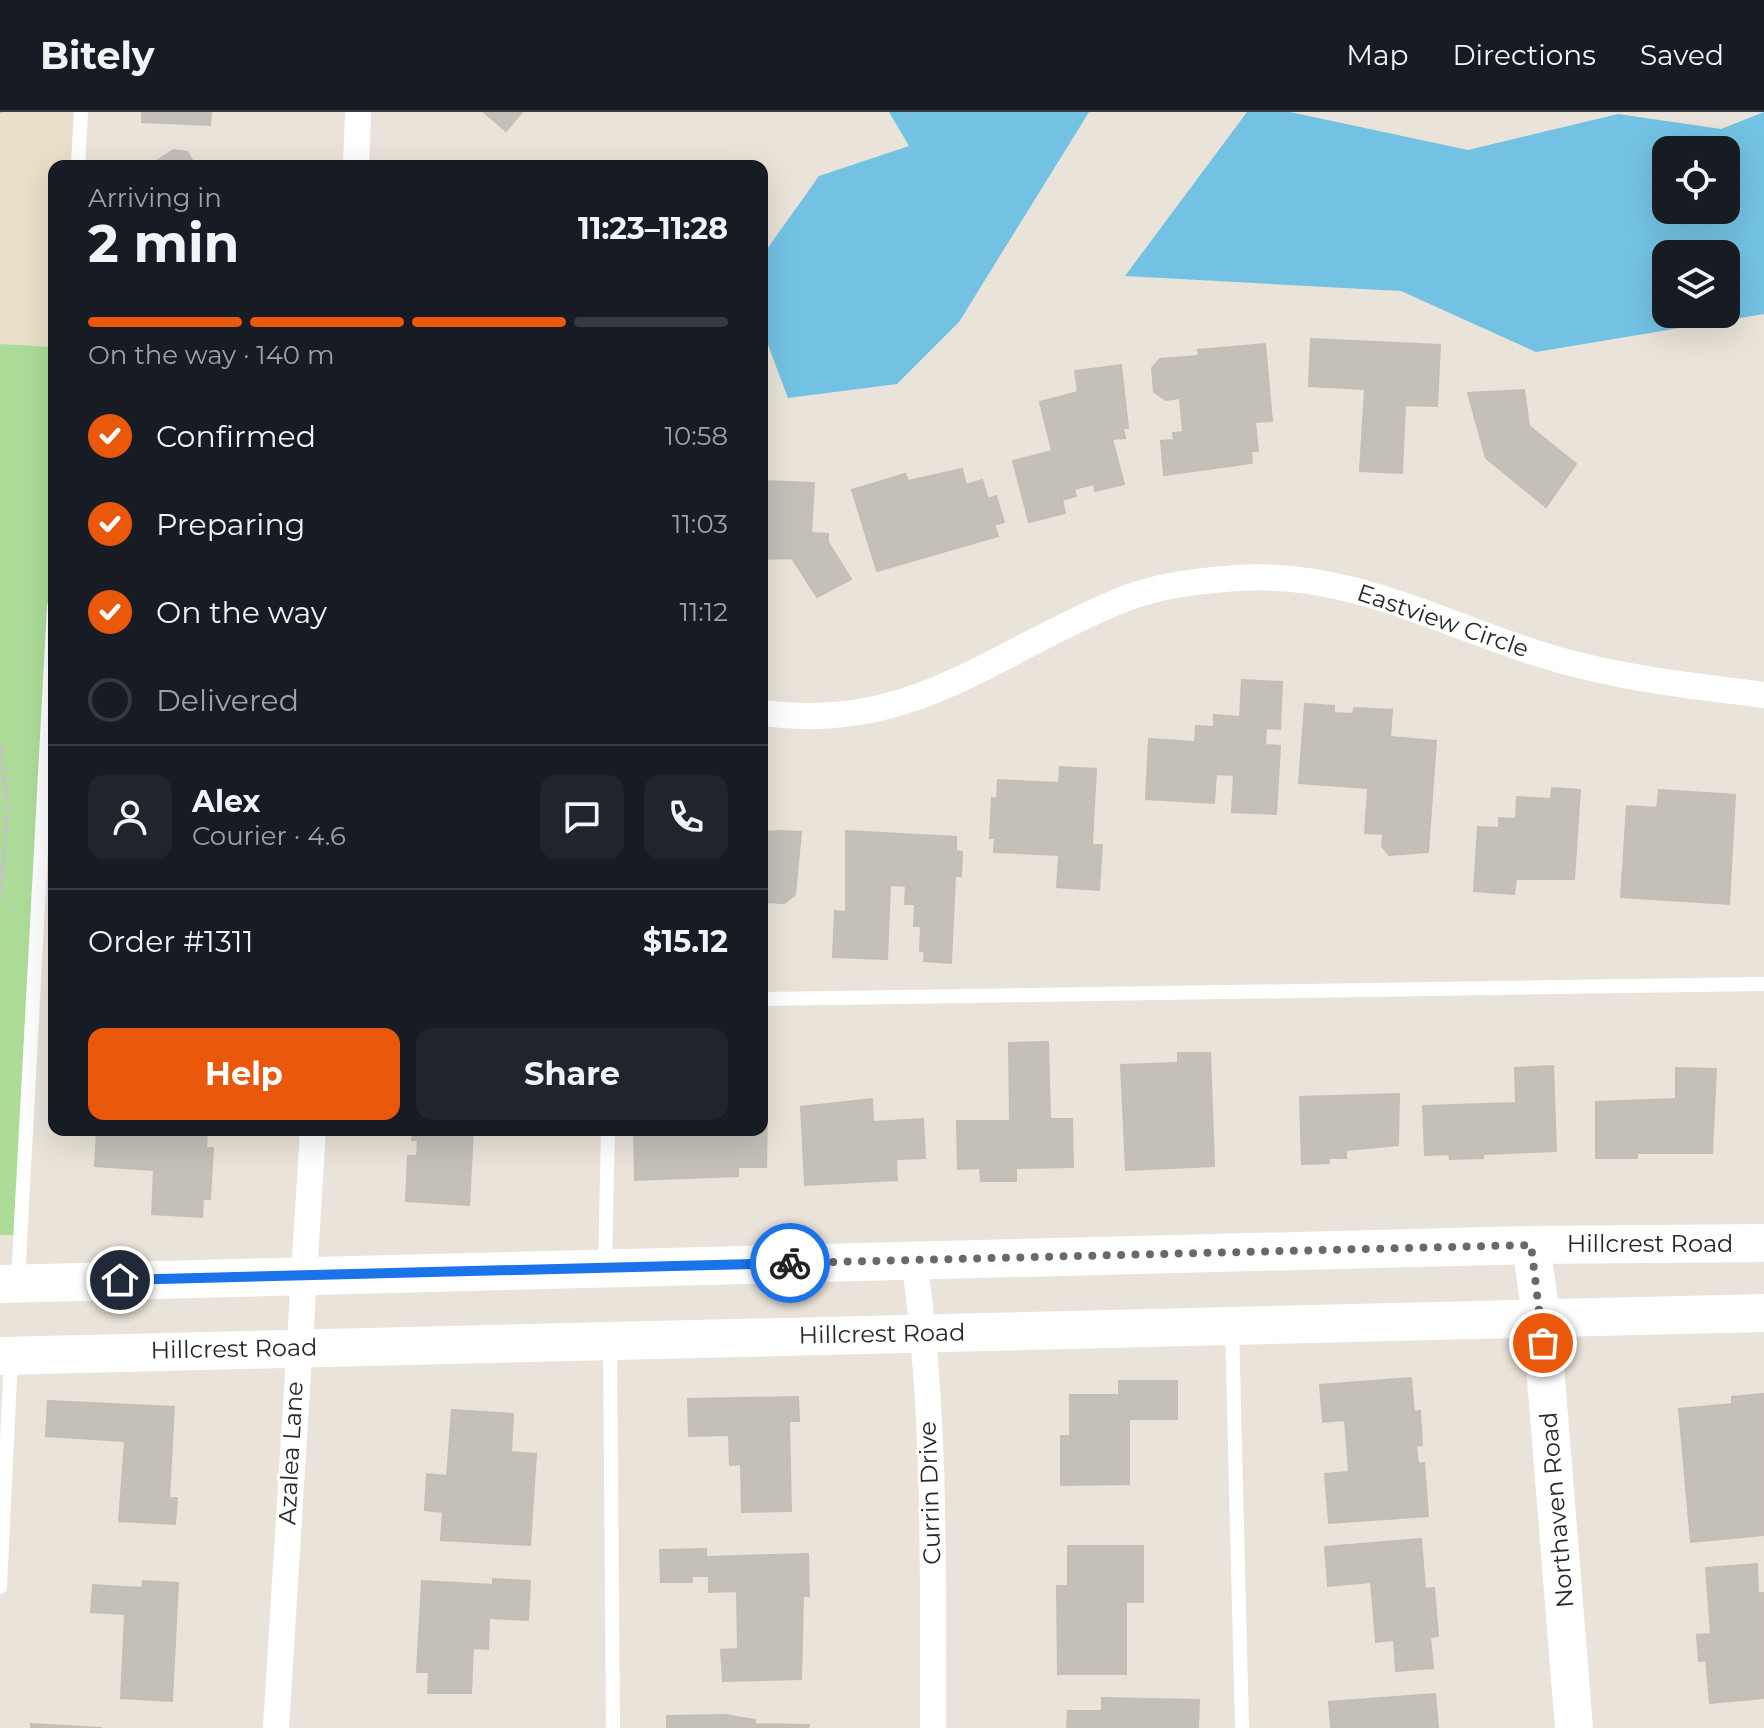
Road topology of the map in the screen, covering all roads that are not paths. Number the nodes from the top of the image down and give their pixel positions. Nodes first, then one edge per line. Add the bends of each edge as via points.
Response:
1 (81, 112) edge
2 (358, 112) edge
3 (78, 160) edge
4 (356, 160) edge
5 (1764, 695) edge
6 (48, 696) edge
7 (768, 714) edge
8 (1764, 984) edge
9 (768, 999) edge
10 (313, 1136) edge
11 (608, 1136) edge
12 (1764, 1243) edge
13 (1531, 1245) junction
14 (914, 1259) junction
15 (605, 1270) junction
16 (305, 1275) junction
17 (9, 1284) edge
18 (1764, 1313) edge
19 (1541, 1316) junction
20 (1232, 1325) junction
21 (925, 1334) junction
22 (610, 1341) junction
23 (297, 1347) junction
24 (6, 1355) edge
25 (0, 1587) edge
26 (276, 1728) edge
27 (613, 1728) edge
28 (933, 1728) edge
29 (1242, 1728) edge
30 (1574, 1728) edge

1 - 3 lane
2 - 4 street
5 - 7 street, Eastview Circle via 1638,679 1572,664 1361,591 1299,578 1241,578 1183,582 1124,599 928,695 862,713 807,719
6 - 17 lane
8 - 9 lane
10 - 16 street, Azalea Lane
11 - 15 lane
12 - 13 main road, Hillcrest Road
13 - 14 main road, Hillcrest Road
13 - 19 main road, Northaven Road
14 - 15 main road, Hillcrest Road
14 - 21 street, Currin Drive
15 - 16 main road, Hillcrest Road
16 - 17 main road, Hillcrest Road
16 - 23 street, Azalea Lane
18 - 19 main road, Hillcrest Road
19 - 20 main road, Hillcrest Road
19 - 30 main road, Northaven Road
20 - 21 main road, Hillcrest Road
20 - 29 lane
21 - 22 main road, Hillcrest Road
21 - 28 street, Currin Drive
22 - 23 main road, Hillcrest Road
22 - 27 lane
23 - 24 main road, Hillcrest Road
23 - 26 street, Azalea Lane
24 - 25 lane

